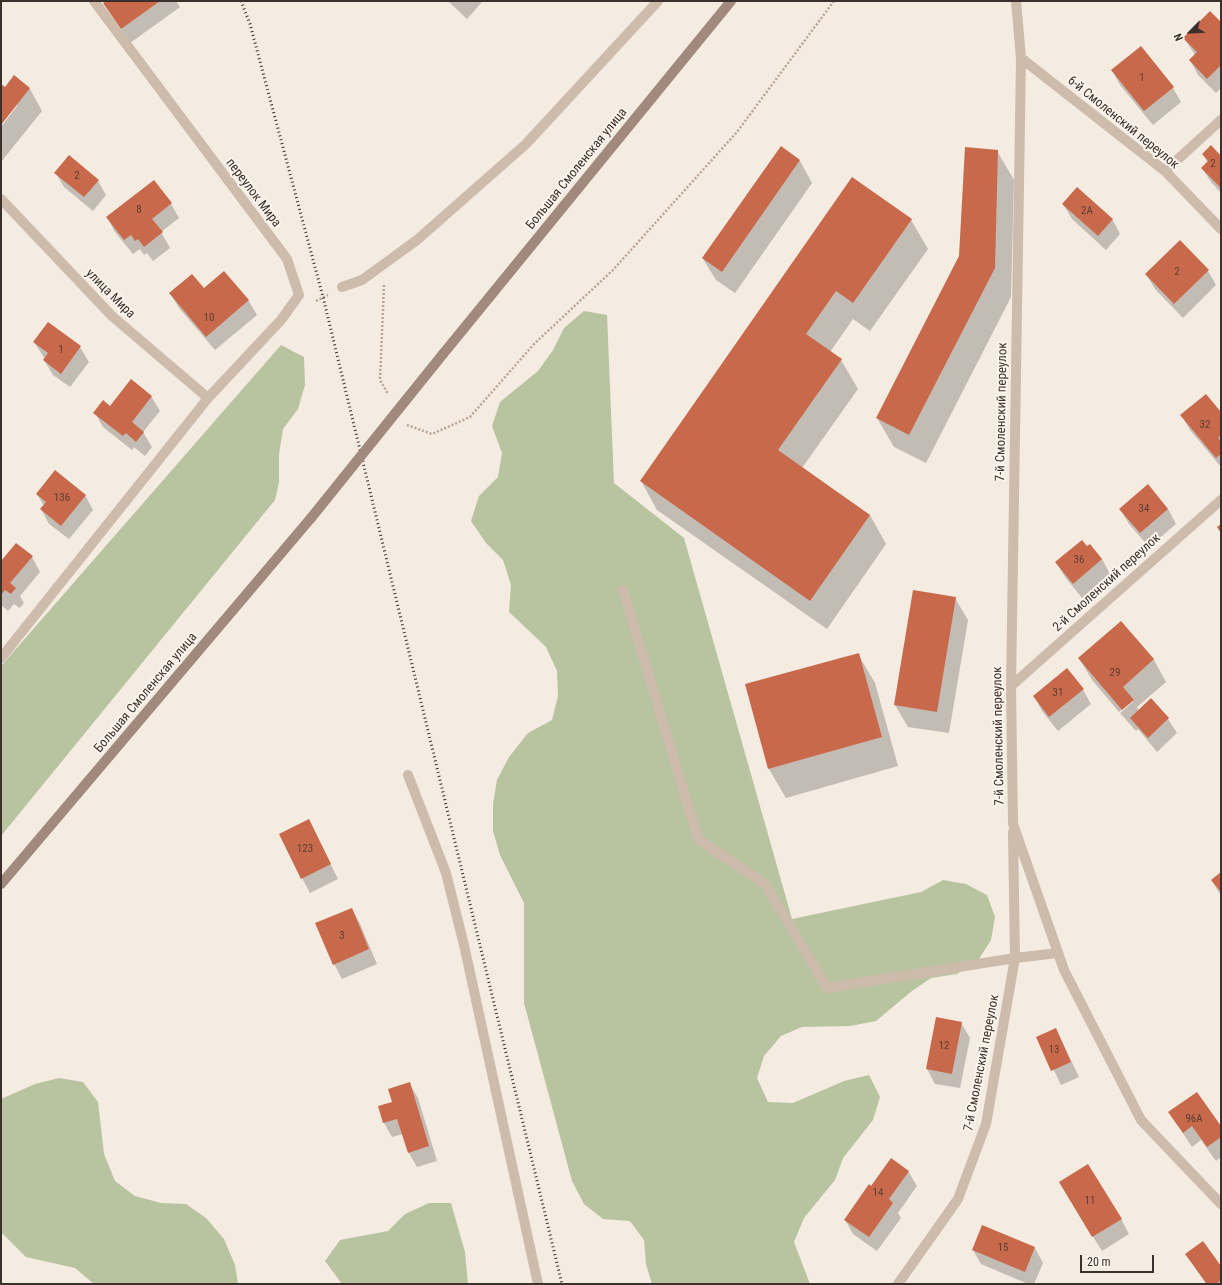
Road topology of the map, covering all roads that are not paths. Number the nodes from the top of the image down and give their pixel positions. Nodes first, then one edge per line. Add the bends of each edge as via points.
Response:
1 (94, 1) edge
2 (658, 1) edge
3 (730, 1) edge
4 (1016, 1) edge
5 (1021, 58) junction
6 (1221, 120) edge
7 (1165, 171) junction
8 (1, 199) edge
9 (1221, 229) edge
10 (342, 287) dead end
11 (208, 398) junction
12 (1221, 500) edge
13 (623, 590) dead end
14 (1, 658) edge
15 (1011, 686) junction
16 (408, 775) dead end
17 (1013, 824) junction
18 (1, 884) edge
19 (1058, 953) junction
20 (1015, 958) junction
21 (1221, 1204) edge
22 (538, 1284) edge
23 (898, 1284) edge

1 - 11 street, переулок Мира via 287,259 299,295 281,320
2 - 10 street via 526,144 417,240 362,280
3 - 18 main road, Большая Смоленская улица, bridge via 312,518
4 - 5 street, 7-й Смоленский переулок
5 - 7 street, 6-й Смоленский переулок
5 - 15 street, 7-й Смоленский переулок
6 - 7 street
7 - 9 street, 6-й Смоленский переулок
8 - 11 street, улица Мира via 112,316
11 - 14 street
12 - 15 street, 2-й Смоленский переулок
13 - 20 street via 698,839 765,884 827,988
15 - 17 street, 7-й Смоленский переулок
16 - 22 street via 446,873
17 - 19 street, 7-й Смоленский переулок
17 - 20 street, 7-й Смоленский переулок
19 - 20 street
19 - 21 street, 7-й Смоленский переулок via 1064,970 1141,1120
20 - 23 street, 7-й Смоленский переулок via 986,1124 958,1199

